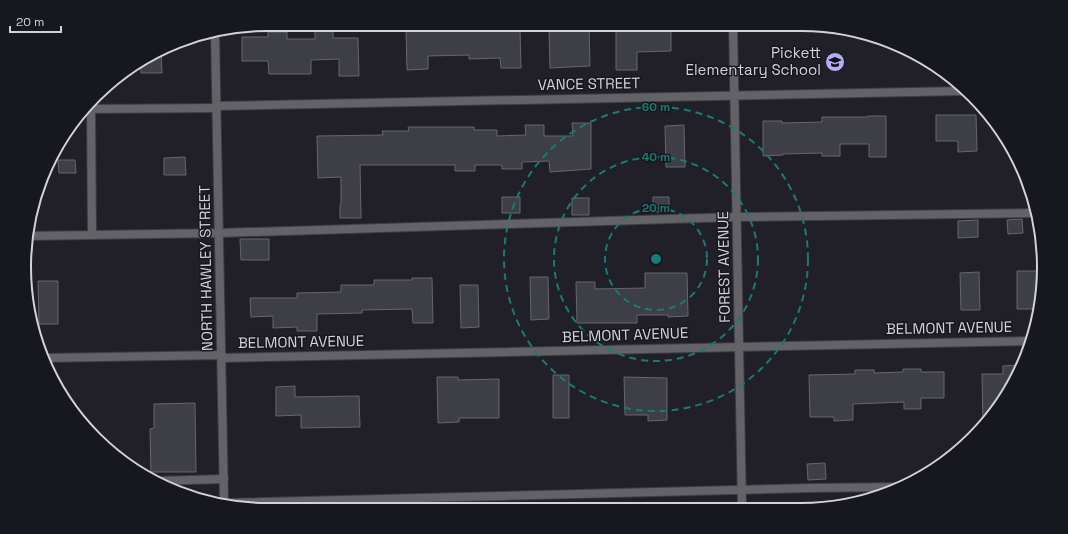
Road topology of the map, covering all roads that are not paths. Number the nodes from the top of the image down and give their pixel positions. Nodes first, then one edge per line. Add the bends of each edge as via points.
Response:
1 (733, 31) edge
2 (215, 37) edge
3 (958, 91) edge
4 (735, 95) junction
5 (217, 107) junction
6 (92, 109) edge
7 (90, 111) edge
8 (1030, 213) edge
9 (737, 217) junction
10 (220, 233) junction
11 (92, 235) junction
12 (33, 236) edge
13 (1025, 341) edge
14 (739, 346) junction
15 (222, 356) junction
16 (49, 358) edge
17 (224, 479) junction
18 (167, 481) edge
19 (884, 487) edge
20 (742, 490) junction
21 (225, 499) edge
22 (245, 502) edge
23 (742, 503) edge

1 - 4 street, FOREST AVENUE
2 - 5 street, NORTH HAWLEY STREET
3 - 4 street, VANCE STREET
4 - 5 street, VANCE STREET
4 - 9 street, FOREST AVENUE
5 - 6 street, VANCE STREET
5 - 10 street, NORTH HAWLEY STREET
7 - 11 street
8 - 9 street
9 - 10 street
9 - 14 street, FOREST AVENUE
10 - 11 street
10 - 15 street, NORTH HAWLEY STREET
11 - 12 street
13 - 14 street, BELMONT AVENUE
14 - 15 street, BELMONT AVENUE
14 - 20 street, FOREST AVENUE
15 - 16 street, BELMONT AVENUE
15 - 17 street, NORTH HAWLEY STREET
17 - 18 street
17 - 21 street, NORTH HAWLEY STREET
19 - 20 street
20 - 22 street
20 - 23 street, FOREST AVENUE

